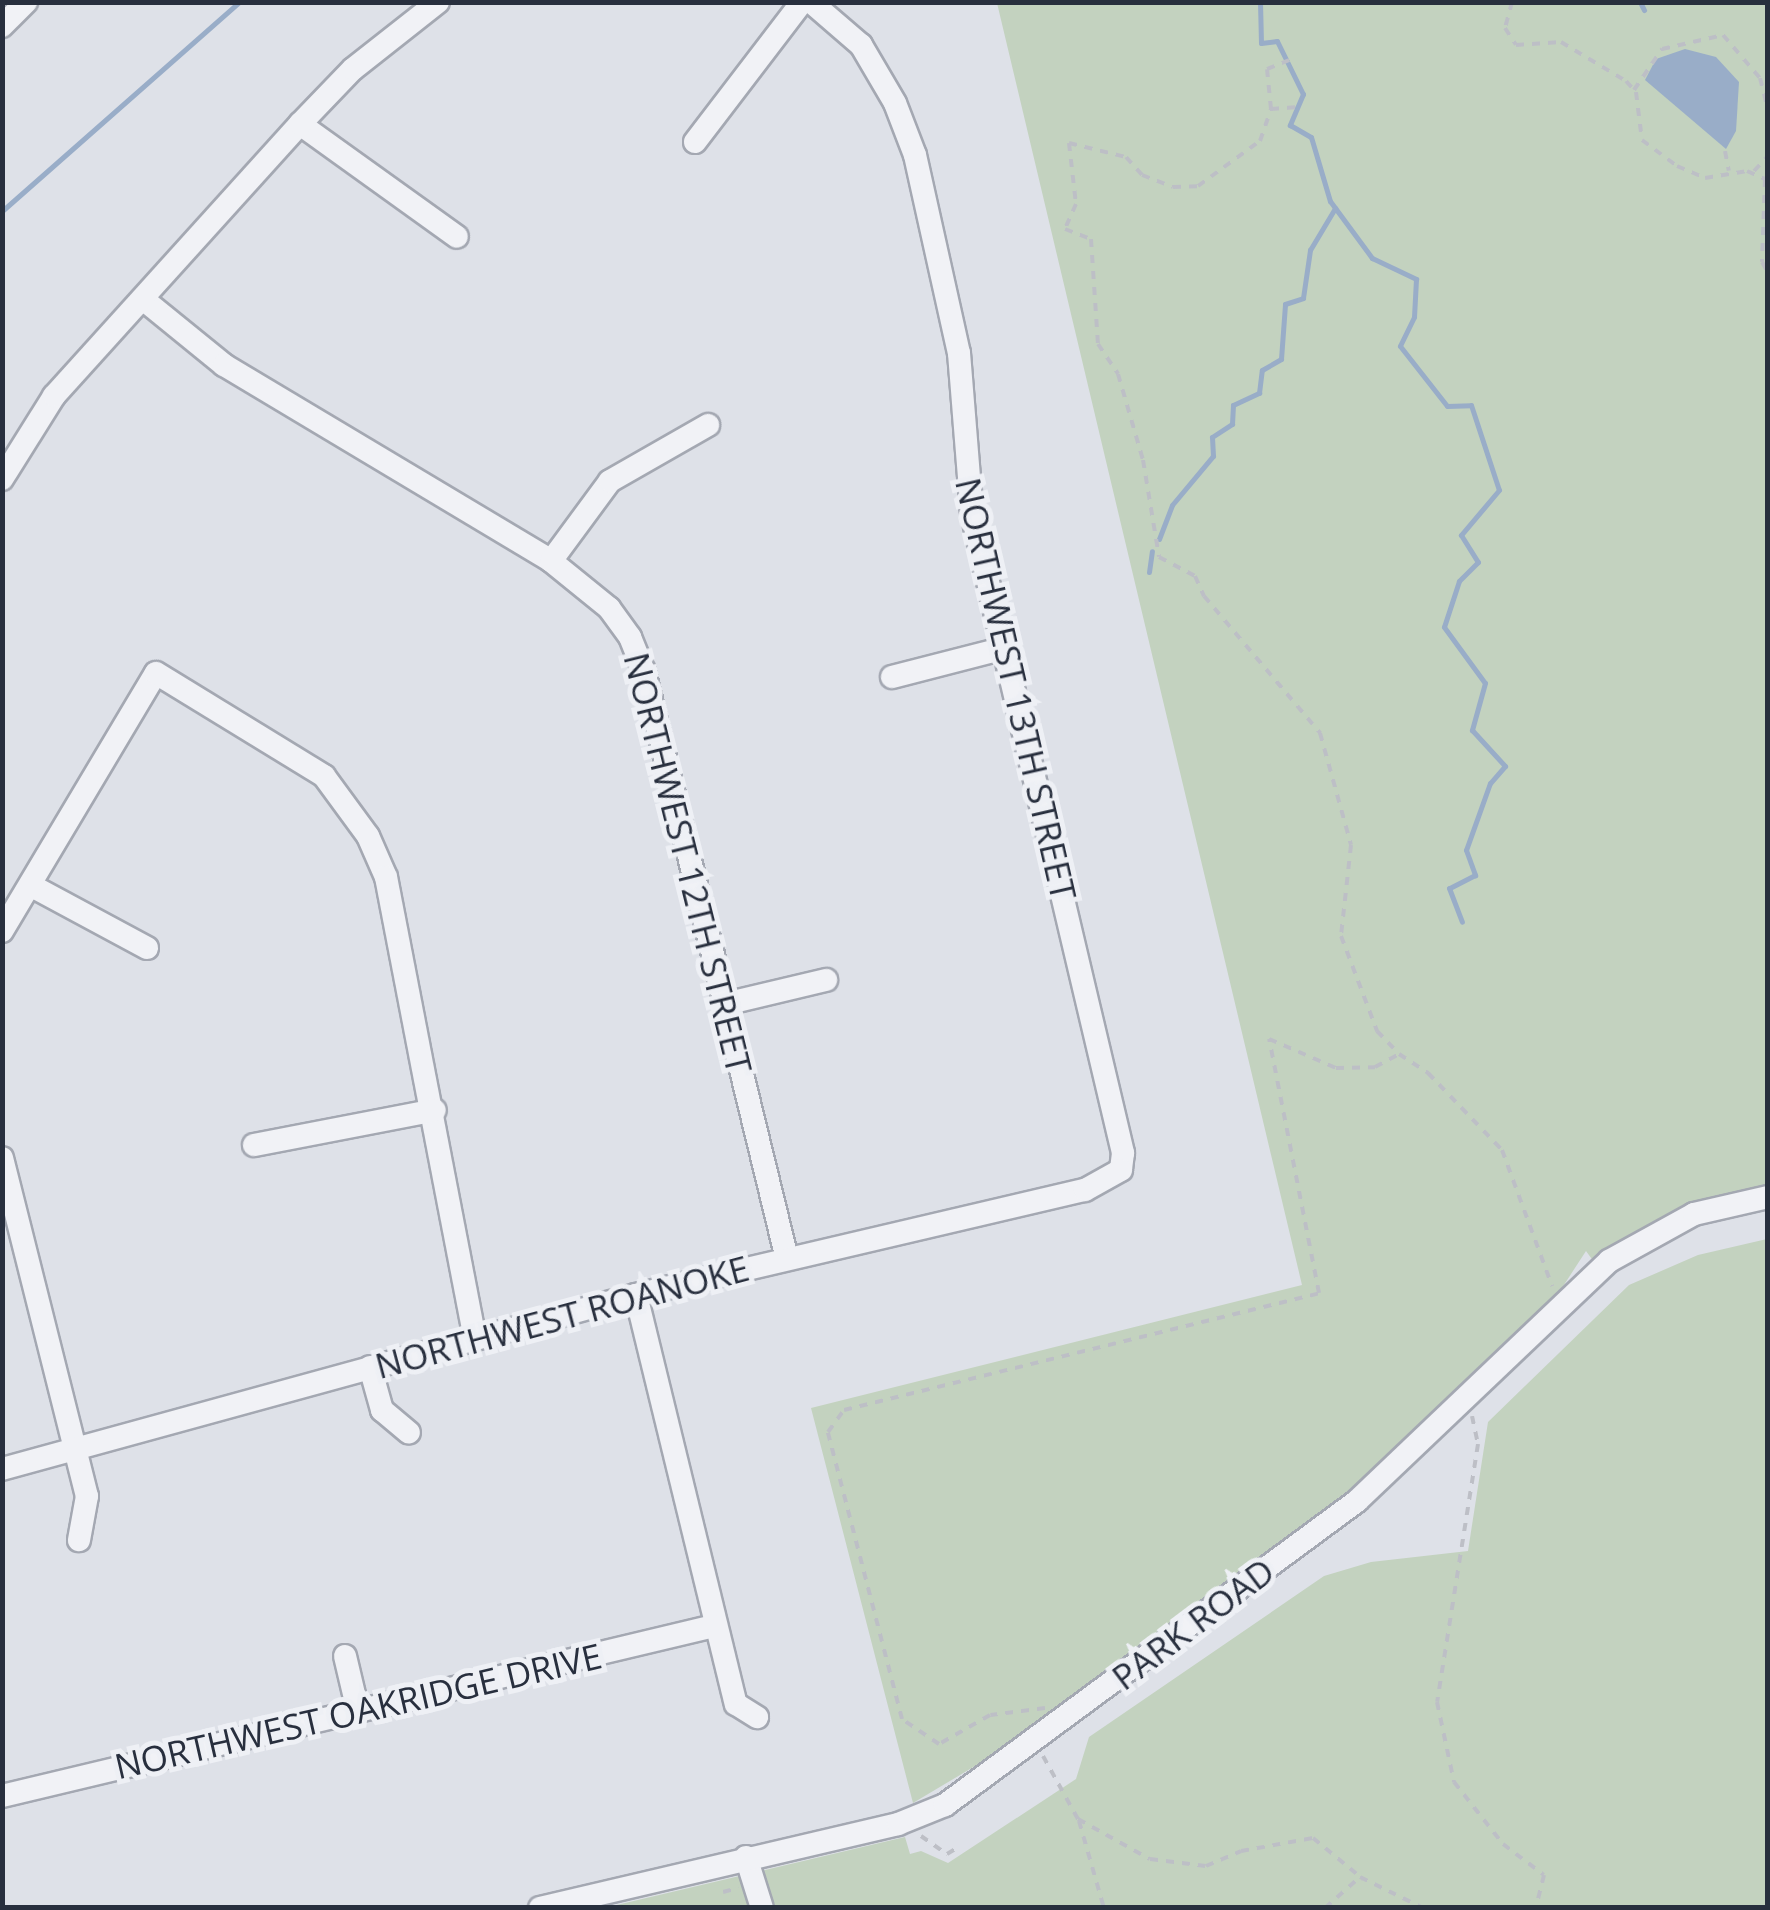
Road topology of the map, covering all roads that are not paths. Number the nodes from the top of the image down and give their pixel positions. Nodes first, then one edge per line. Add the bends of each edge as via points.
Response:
1 (26, 2) edge
2 (438, 2) edge
3 (802, 2) edge
4 (811, 2) edge
5 (2, 26) edge
6 (300, 124) junction
7 (695, 142) dead end
8 (457, 237) dead end
9 (144, 300) junction
10 (708, 425) dead end
11 (2, 479) edge
12 (550, 562) junction
13 (1005, 648) junction
14 (892, 678) dead end
15 (30, 886) junction
16 (2, 931) edge
17 (147, 948) dead end
18 (826, 980) dead end
19 (724, 1004) junction
20 (434, 1110) junction
21 (254, 1145) dead end
22 (2, 1158) edge
23 (1130, 1178) joint
24 (1768, 1197) edge
25 (787, 1259) junction
26 (636, 1294) junction
27 (474, 1336) junction
28 (370, 1368) junction
29 (409, 1432) dead end
30 (76, 1449) junction
31 (2, 1469) edge
32 (79, 1540) dead end
33 (714, 1626) junction
34 (345, 1656) dead end
35 (358, 1712) junction
36 (756, 1717) dead end
37 (2, 1796) edge
38 (746, 1857) junction
39 (540, 1908) edge
40 (762, 1908) edge

1 - 5 street
2 - 6 street via 353,69
3 - 7 street
4 - 13 street, NORTHWEST 13TH STREET via 861,45 896,103 914,155 959,353 972,514
6 - 8 street
6 - 9 street
9 - 11 street via 54,396
9 - 12 street, NORTHWEST 12TH STREET via 224,365
10 - 12 street via 610,481
12 - 19 street, NORTHWEST 12TH STREET via 609,608 644,671
13 - 14 street
13 - 23 street, NORTHWEST 13TH STREET
15 - 16 street
15 - 17 street
15 - 20 street via 156,673 296,754 324,776 358,820 386,877
18 - 19 street
19 - 25 street, NORTHWEST 12TH STREET
20 - 21 street
20 - 27 street
22 - 30 street
23 - 25 street, NORTHWEST ROANOKE
24 - 38 street, PARK ROAD via 1694,1214 1644,1238 1357,1501 1036,1744 907,1830
25 - 26 street, NORTHWEST ROANOKE
26 - 27 street, NORTHWEST ROANOKE
26 - 33 street
27 - 28 street, NORTHWEST ROANOKE
28 - 29 street via 382,1410
28 - 30 street, NORTHWEST ROANOKE
30 - 31 street, NORTHWEST ROANOKE
30 - 32 street via 87,1496
33 - 35 street, NORTHWEST OAKRIDGE DRIVE
33 - 36 street via 736,1704
34 - 35 street
35 - 37 street, NORTHWEST OAKRIDGE DRIVE
38 - 39 street, PARK ROAD
38 - 40 street

